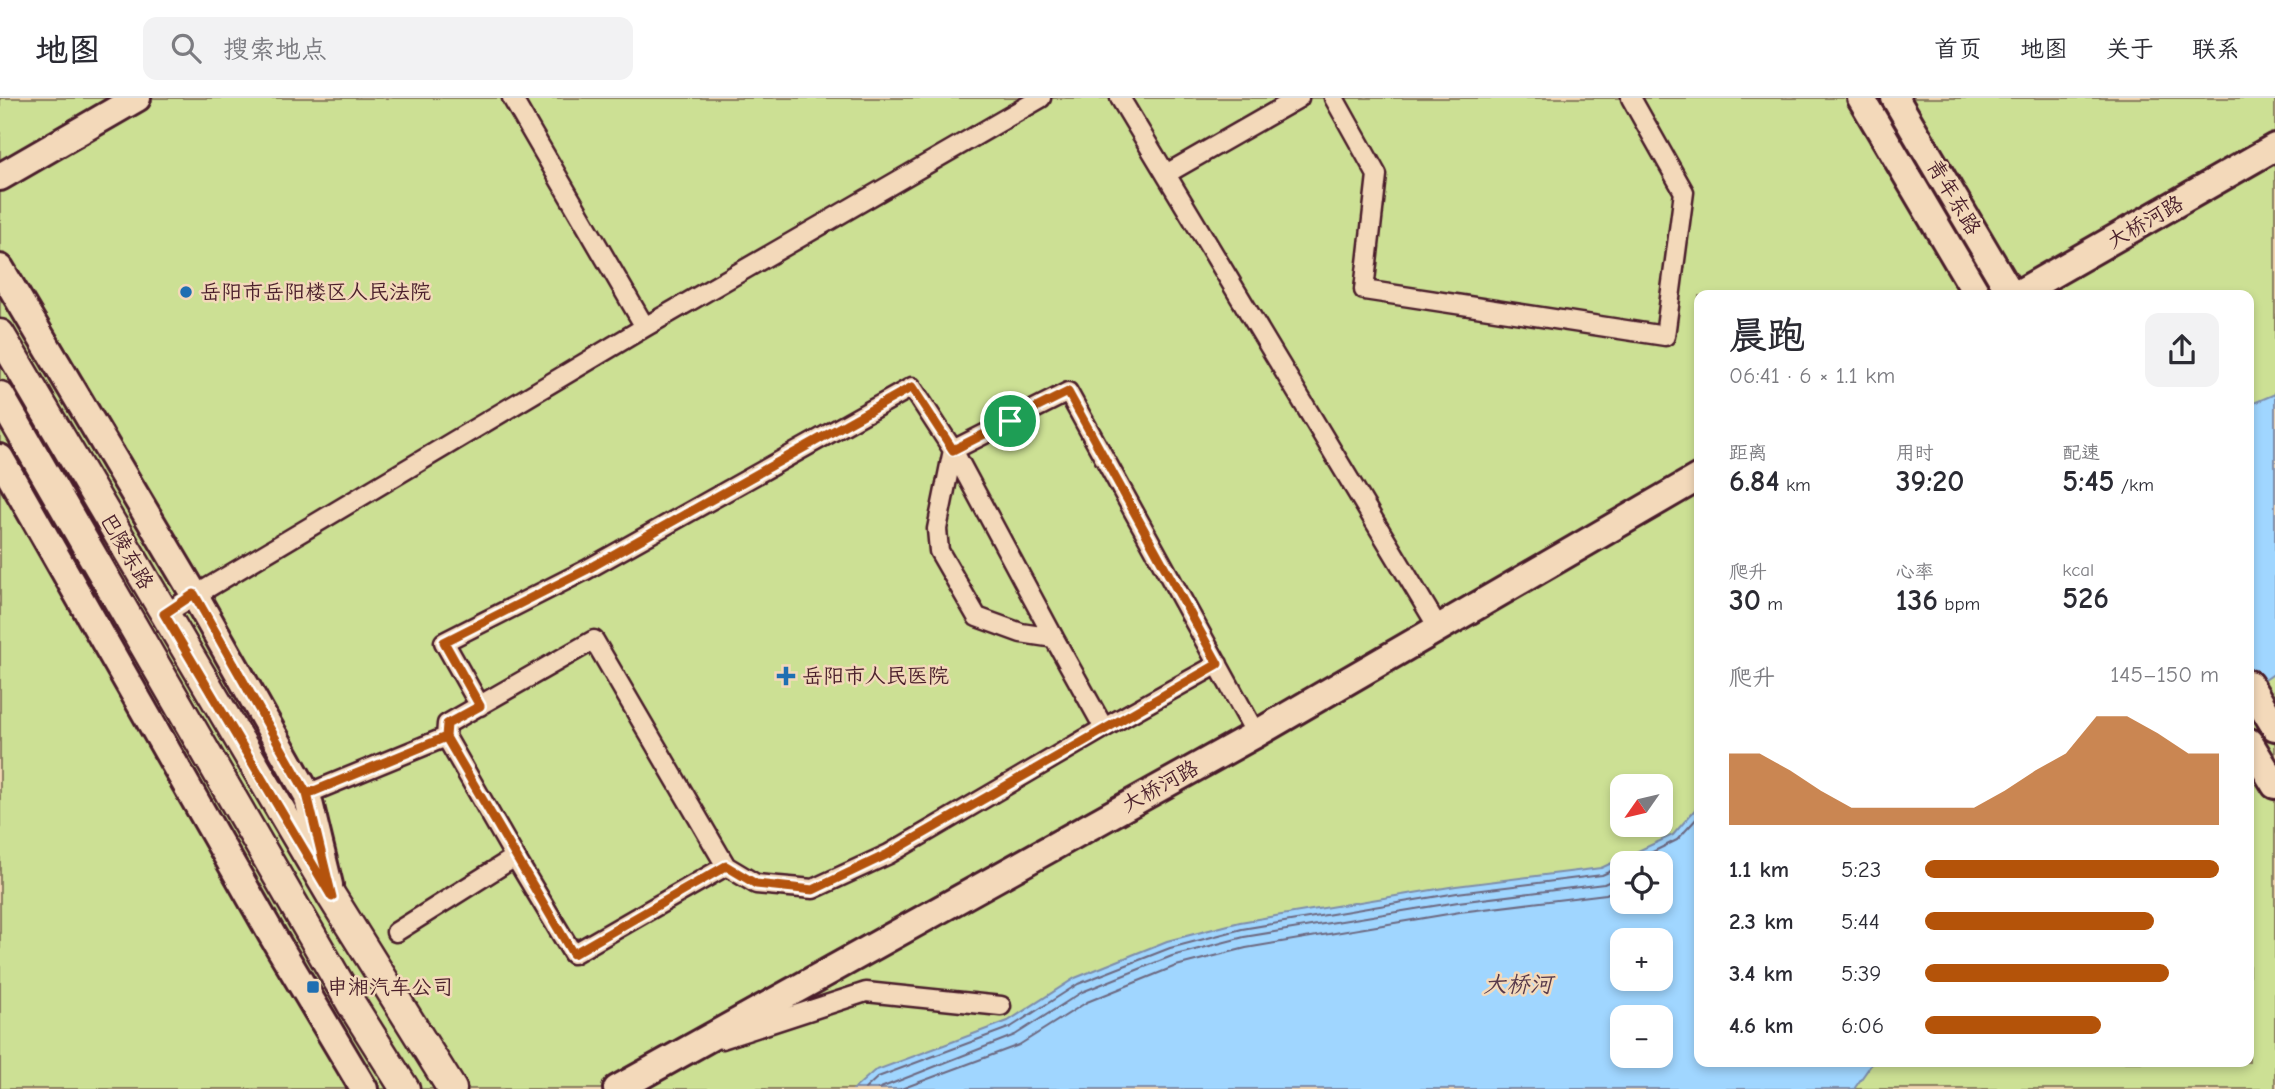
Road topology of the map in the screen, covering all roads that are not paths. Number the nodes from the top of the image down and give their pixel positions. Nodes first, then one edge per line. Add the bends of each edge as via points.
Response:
1 (137, 98) edge
2 (512, 98) edge
3 (1041, 98) edge
4 (1120, 98) edge
5 (1299, 98) edge
6 (1334, 98) edge
7 (1631, 98) edge
8 (1861, 98) edge
9 (1895, 98) edge
10 (2275, 147) edge
11 (1166, 174) junction
12 (0, 177) edge
13 (0, 268) edge
14 (1974, 290) edge
15 (2009, 290) edge
16 (2024, 290) edge
17 (645, 327) junction
18 (0, 334) edge
19 (0, 396) edge
20 (953, 450) junction
21 (0, 458) edge
22 (1694, 480) edge
23 (194, 594) junction
24 (164, 614) junction
25 (1438, 627) junction
26 (1054, 638) junction
27 (1218, 664) junction
28 (2254, 692) edge
29 (480, 706) junction
30 (2275, 727) edge
31 (1104, 729) junction
32 (1255, 734) junction
33 (446, 737) junction
34 (2254, 751) edge
35 (2273, 783) edge
36 (307, 794) junction
37 (515, 858) junction
38 (726, 866) junction
39 (332, 897) junction
40 (396, 932) dead end
41 (1000, 1006) dead end
42 (693, 1044) junction
43 (364, 1089) edge
44 (405, 1089) edge
45 (452, 1089) edge
46 (617, 1089) edge

1 - 12 street
2 - 17 street
3 - 17 street
4 - 11 street
5 - 11 street
6 - 7 street via 1377,175 1364,290 1665,336 1684,192
8 - 14 street, 青年东路
9 - 15 street, 青年东路
10 - 16 street, 大桥河路
11 - 25 street
13 - 23 street
17 - 23 street
18 - 24 main road, 巴陵东路
19 - 44 main road, 巴陵东路
20 - 26 street
20 - 26 street via 937,529 939,551 976,617
20 - 27 street via 1068,392
20 - 29 street via 912,387 586,570 444,642
21 - 43 street
22 - 25 street, 大桥河路
23 - 24 street
23 - 36 street
24 - 39 main road, 巴陵东路
25 - 32 street, 大桥河路
26 - 31 street
27 - 31 street
27 - 32 street
28 - 30 street
29 - 33 street via 447,724
29 - 38 street via 594,640
31 - 38 street via 888,854 813,890 756,884
32 - 42 street, 大桥河路
33 - 36 street
33 - 37 street
34 - 35 street
36 - 39 street
37 - 38 street via 573,954
37 - 40 street
39 - 45 main road, 巴陵东路
41 - 42 street via 866,992 736,1036
42 - 46 street, 大桥河路

